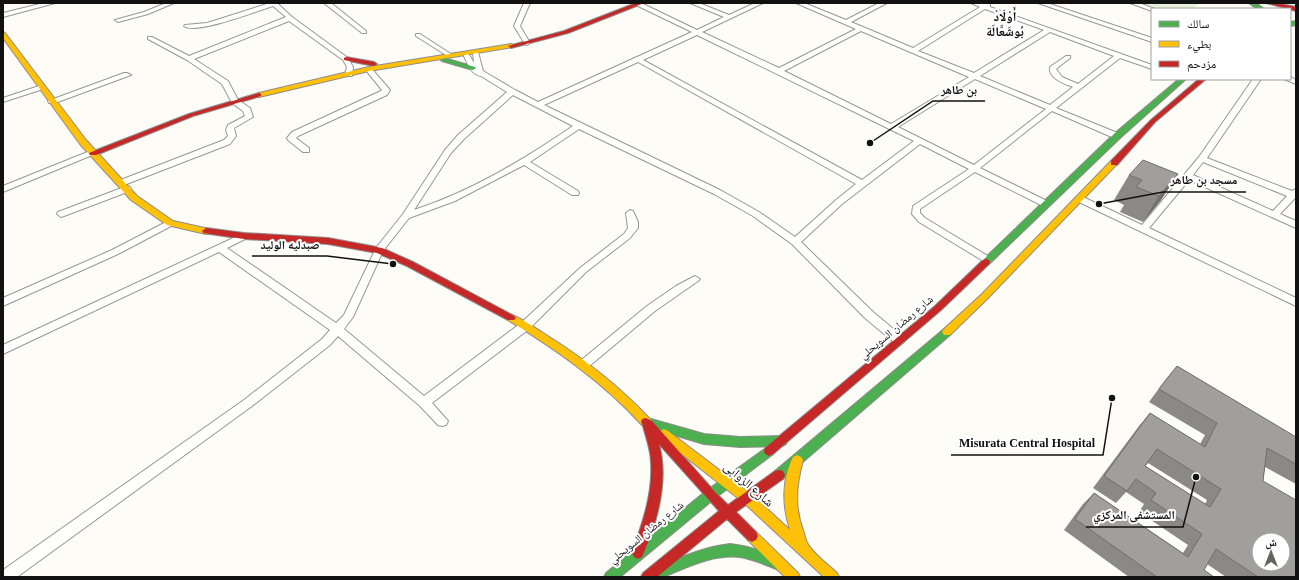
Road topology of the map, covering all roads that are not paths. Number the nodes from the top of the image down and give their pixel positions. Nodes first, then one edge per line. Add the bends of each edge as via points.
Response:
1 (52, 3) edge
2 (171, 3) edge
3 (327, 3) edge
4 (527, 3) edge
5 (693, 3) edge
6 (760, 3) edge
7 (799, 3) edge
8 (884, 3) edge
9 (974, 3) edge
10 (991, 3) edge
11 (1041, 3) edge
12 (1133, 3) edge
13 (1269, 3) edge
14 (1291, 3) edge
15 (274, 4) edge
16 (640, 4) edge
17 (1296, 4) edge
18 (1279, 6) edge
19 (984, 7) junction
20 (1290, 8) edge
21 (1151, 9) edge
22 (3, 15) edge
23 (729, 17) junction
24 (290, 18) junction
25 (118, 20) dead end
26 (845, 23) junction
27 (187, 26) dead end
28 (861, 29) junction
29 (1049, 30) junction
30 (364, 32) dead end
31 (695, 32) junction
32 (3, 34) edge
33 (418, 35) dead end
34 (150, 38) dead end
35 (1151, 40) edge
36 (527, 43) junction
37 (501, 49) junction
38 (914, 51) junction
39 (476, 53) junction
40 (466, 54) junction
41 (1119, 55) junction
42 (451, 56) junction
43 (1068, 56) dead end
44 (344, 58) junction
45 (438, 58) junction
46 (189, 59) junction
47 (637, 59) junction
48 (396, 64) junction
49 (1151, 67) edge
50 (369, 69) junction
51 (477, 70) junction
52 (779, 71) junction
53 (349, 74) junction
54 (127, 75) dead end
55 (976, 77) junction
56 (324, 80) junction
57 (1182, 80) edge
58 (1202, 80) edge
59 (1256, 80) edge
60 (1079, 87) junction
61 (42, 88) junction
62 (512, 92) junction
63 (3, 100) edge
64 (52, 101) junction
65 (235, 102) junction
66 (539, 104) junction
67 (1050, 110) junction
68 (579, 126) junction
69 (892, 127) junction
70 (148, 132) junction
71 (139, 135) junction
72 (1117, 136) junction
73 (919, 140) junction
74 (83, 142) junction
75 (306, 150) dead end
76 (93, 153) junction
77 (1202, 159) junction
78 (524, 162) junction
79 (106, 167) junction
80 (974, 169) junction
81 (1187, 176) junction
82 (862, 184) junction
83 (124, 186) junction
84 (3, 189) edge
85 (575, 193) dead end
86 (1295, 194) edge
87 (1080, 199) junction
88 (1046, 204) junction
89 (61, 214) dead end
90 (630, 214) dead end
91 (1274, 215) junction
92 (406, 216) junction
93 (170, 223) junction
94 (1296, 225) edge
95 (1144, 229) junction
96 (244, 236) junction
97 (795, 242) junction
98 (220, 248) junction
99 (379, 250) junction
100 (988, 260) junction
101 (695, 279) dead end
102 (3, 302) edge
103 (1296, 302) edge
104 (525, 326) junction
105 (337, 329) junction
106 (899, 340) junction
107 (3, 350) edge
108 (583, 365) junction
109 (424, 403) junction
110 (442, 421) dead end
111 (647, 422) junction
112 (782, 441) junction
113 (797, 460) junction
114 (728, 482) junction
115 (710, 495) junction
116 (747, 498) junction
117 (727, 512) junction
118 (638, 553) junction
119 (806, 553) junction
120 (781, 565) junction
121 (648, 576) edge
122 (5, 577) edge
123 (610, 577) edge
124 (794, 577) edge
125 (832, 577) edge

1 - 22 street
2 - 25 street
3 - 30 street
4 - 36 street via 516,26
5 - 23 street
6 - 23 street
7 - 26 street
8 - 26 street
9 - 19 street
10 - 19 street
11 - 35 street
12 - 21 street
13 - 18 street
14 - 17 street
15 - 24 street
15 - 27 street via 208,25
16 - 31 street
16 - 36 street via 566,32
18 - 20 street
19 - 29 street
19 - 38 street
23 - 31 street
24 - 44 street
24 - 46 street
26 - 28 street
28 - 38 street
28 - 52 street
29 - 41 street
29 - 55 street
31 - 47 street
31 - 52 street
32 - 61 street
33 - 42 street
34 - 46 street
36 - 37 street
37 - 39 street
37 - 51 street via 485,60
38 - 55 street
39 - 40 street
39 - 51 street
40 - 42 street
40 - 51 street
41 - 49 street
41 - 60 street
42 - 45 street
43 - 60 street via 1052,68 1053,72 1059,78
44 - 48 street via 364,63
44 - 53 street via 350,67
44 - 56 street via 342,68
45 - 48 street
45 - 51 street
46 - 65 street via 225,83
47 - 66 street
47 - 82 street
48 - 50 street
50 - 53 street
50 - 75 street via 386,90 384,93 295,134 291,138
51 - 62 street
52 - 69 street
53 - 56 street
54 - 64 street
55 - 67 street
55 - 69 street
56 - 65 street
57 - 72 street, شارع رمضان السويحلي
58 - 87 street via 1153,121
59 - 77 street
60 - 67 street
61 - 63 street
61 - 64 street
62 - 66 street
62 - 92 street via 462,136 448,152
64 - 74 street
65 - 70 street via 207,109
65 - 83 street via 247,110 249,116 231,127 231,139
66 - 68 street
67 - 72 street
67 - 80 street
68 - 78 street
68 - 97 street via 717,192 756,214
69 - 73 street
70 - 71 street
70 - 79 street via 118,150
71 - 74 street via 110,141
71 - 76 street
72 - 88 street, شارع رمضان السويحلي
73 - 80 street
73 - 82 street
74 - 76 street
76 - 79 street
76 - 84 street
77 - 81 street
77 - 86 street
78 - 85 street
78 - 92 street via 464,195
79 - 83 street
80 - 88 street
80 - 100 street via 922,202 915,212 922,220
81 - 91 street
81 - 95 street
82 - 97 street
83 - 89 street
83 - 93 street via 145,207
86 - 91 street
87 - 95 street
87 - 113 street via 959,322
88 - 100 street, شارع رمضان السويحلي
90 - 104 street via 633,226 630,233 583,270
91 - 94 street
92 - 99 street
93 - 96 street via 203,231
93 - 102 street via 115,252
95 - 103 street
96 - 98 street
96 - 99 street via 328,241
97 - 106 street via 869,315
98 - 105 street
98 - 107 street
99 - 104 street via 422,270
99 - 105 street via 355,303
100 - 106 street, شارع رمضان السويحلي via 938,308
101 - 108 street via 639,317
104 - 108 street
104 - 109 street
105 - 109 street
105 - 122 street via 326,342 248,403
106 - 112 street, شارع رمضان السويحلي
108 - 111 street via 618,393
109 - 110 street
111 - 112 street via 687,435 710,439 740,442
111 - 114 street, شارع الزوابى
111 - 115 street
111 - 118 street via 657,462 657,490
112 - 114 street, شارع رمضان السويحلي
113 - 116 street
113 - 119 street via 790,479 788,505 796,533
114 - 115 street, شارع رمضان السويحلي
114 - 116 street, شارع الزوابى
115 - 117 street
115 - 118 street, شارع رمضان السويحلي
116 - 117 street
116 - 119 street, شارع الزوابى
117 - 120 street
117 - 121 street
118 - 123 street, شارع رمضان السويحلي
119 - 125 street, شارع الزوابى
120 - 121 street via 740,550 730,550
120 - 124 street

